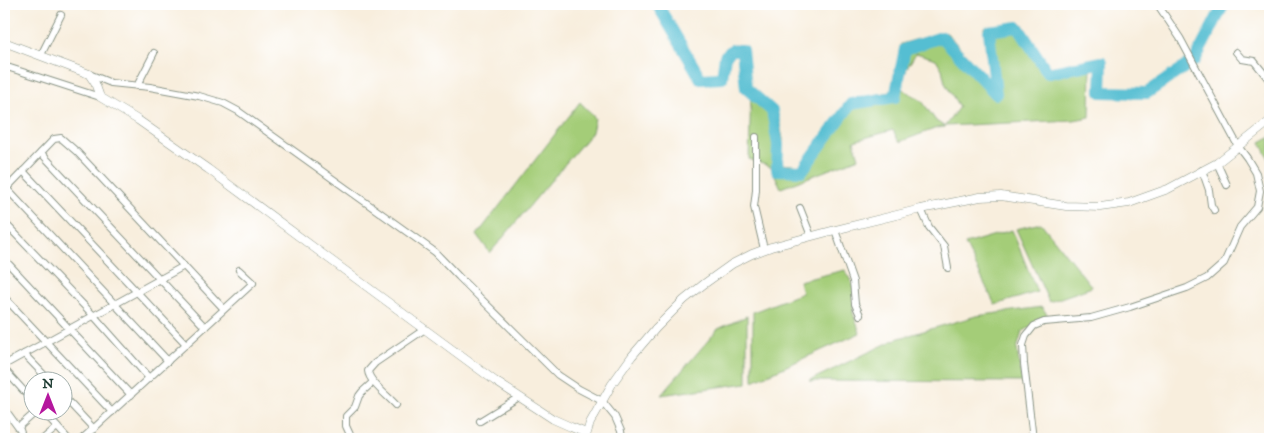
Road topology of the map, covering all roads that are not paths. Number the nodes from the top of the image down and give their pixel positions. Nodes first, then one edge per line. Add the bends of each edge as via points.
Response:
1 (1156, 4) edge
2 (61, 15) dead end
3 (4, 42) edge
4 (1236, 52) dead end
5 (154, 53) dead end
6 (41, 55) junction
7 (4, 66) edge
8 (89, 74) junction
9 (1270, 81) edge
10 (137, 86) junction
11 (100, 97) junction
12 (1270, 121) edge
13 (756, 137) dead end
14 (1238, 146) junction
15 (41, 153) junction
16 (1217, 162) junction
17 (1202, 170) junction
18 (23, 171) junction
19 (1227, 185) dead end
20 (5, 190) edge
21 (800, 208) dead end
22 (921, 209) junction
23 (1214, 210) dead end
24 (4, 222) edge
25 (835, 230) junction
26 (811, 236) junction
27 (764, 249) junction
28 (4, 260) edge
29 (184, 266) junction
30 (948, 268) dead end
31 (239, 270) dead end
32 (160, 279) junction
33 (138, 292) junction
34 (5, 300) edge
35 (115, 304) junction
36 (224, 309) junction
37 (860, 315) dead end
38 (94, 316) junction
39 (205, 327) junction
40 (69, 329) junction
41 (425, 329) junction
42 (47, 342) junction
43 (186, 344) junction
44 (24, 354) junction
45 (168, 361) junction
46 (4, 367) edge
47 (39, 370) edge
48 (150, 378) junction
49 (373, 382) junction
50 (22, 388) edge
51 (131, 395) junction
52 (519, 397) junction
53 (602, 401) junction
54 (396, 404) dead end
55 (72, 406) edge
56 (4, 408) edge
57 (112, 412) junction
58 (26, 420) edge
59 (51, 420) edge
60 (480, 421) dead end
61 (18, 427) junction
62 (57, 427) junction
63 (94, 429) junction
64 (586, 436) edge
65 (20, 439) edge
66 (43, 439) edge
67 (68, 439) edge
68 (82, 439) edge
69 (352, 439) edge
70 (622, 439) edge
71 (1033, 439) edge

1 - 14 street via 1180,38
2 - 6 street
3 - 6 street
4 - 9 street via 1242,59 1254,61
5 - 10 street
6 - 8 street
7 - 11 street
8 - 10 street via 111,83
8 - 11 street
10 - 53 street via 199,96 238,111 435,252 558,374
11 - 41 street via 208,169
12 - 14 street
13 - 27 street via 754,207
14 - 16 street
14 - 71 street via 1256,173 1260,191 1257,207 1240,227 1224,263 1207,278 1187,288 1091,318 1044,322 1034,326 1026,336 1024,364
15 - 18 street
15 - 29 street via 54,140 61,138
15 - 32 street
16 - 17 street
16 - 19 street
17 - 22 street via 1160,192 1128,203 1100,207 990,196
17 - 23 street
18 - 20 street
18 - 33 street
20 - 35 street
21 - 26 street
22 - 25 street
22 - 30 street via 929,227 944,246
24 - 38 street
25 - 26 street
25 - 37 street via 853,281 855,304
26 - 27 street
27 - 53 street via 732,264 684,300 632,356
28 - 40 street
29 - 32 street
29 - 36 street
31 - 36 street via 253,283
32 - 33 street
32 - 39 street
33 - 35 street
33 - 43 street
34 - 42 street
35 - 38 street
35 - 45 street
36 - 39 street
38 - 40 street
38 - 48 street
39 - 43 street
40 - 42 street
40 - 51 street
41 - 49 street via 370,367 368,374
41 - 52 street
42 - 44 street
42 - 57 street
43 - 45 street
44 - 46 street
44 - 47 street
45 - 48 street
46 - 50 street
48 - 51 street
49 - 54 street
49 - 69 street via 358,396 346,416 346,426
51 - 57 street
52 - 60 street
52 - 64 street
53 - 64 street
53 - 70 street via 615,417
55 - 63 street
56 - 61 street
57 - 63 street
58 - 61 street
59 - 62 street
61 - 65 street
62 - 66 street
62 - 67 street
63 - 68 street

